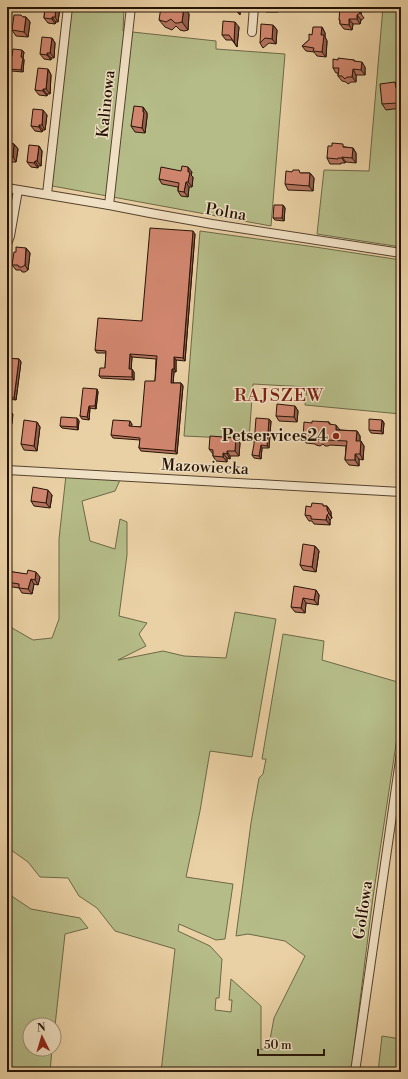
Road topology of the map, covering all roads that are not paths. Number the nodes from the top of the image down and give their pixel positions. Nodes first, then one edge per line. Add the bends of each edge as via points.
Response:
1 (68, 7) edge
2 (131, 7) edge
3 (254, 7) edge
4 (252, 32) dead end
5 (7, 188) edge
6 (18, 190) junction
7 (47, 194) junction
8 (109, 205) junction
9 (7, 243) edge
10 (401, 253) edge
11 (7, 470) edge
12 (401, 492) edge
13 (401, 753) edge
14 (355, 1072) edge

1 - 7 street
2 - 8 street, Kalinowa
3 - 4 street
5 - 6 street, Polna
6 - 7 street, Polna
6 - 9 street
7 - 8 street, Polna
8 - 10 street, Polna via 212,224
11 - 12 street, Mazowiecka
13 - 14 street, Golfowa

